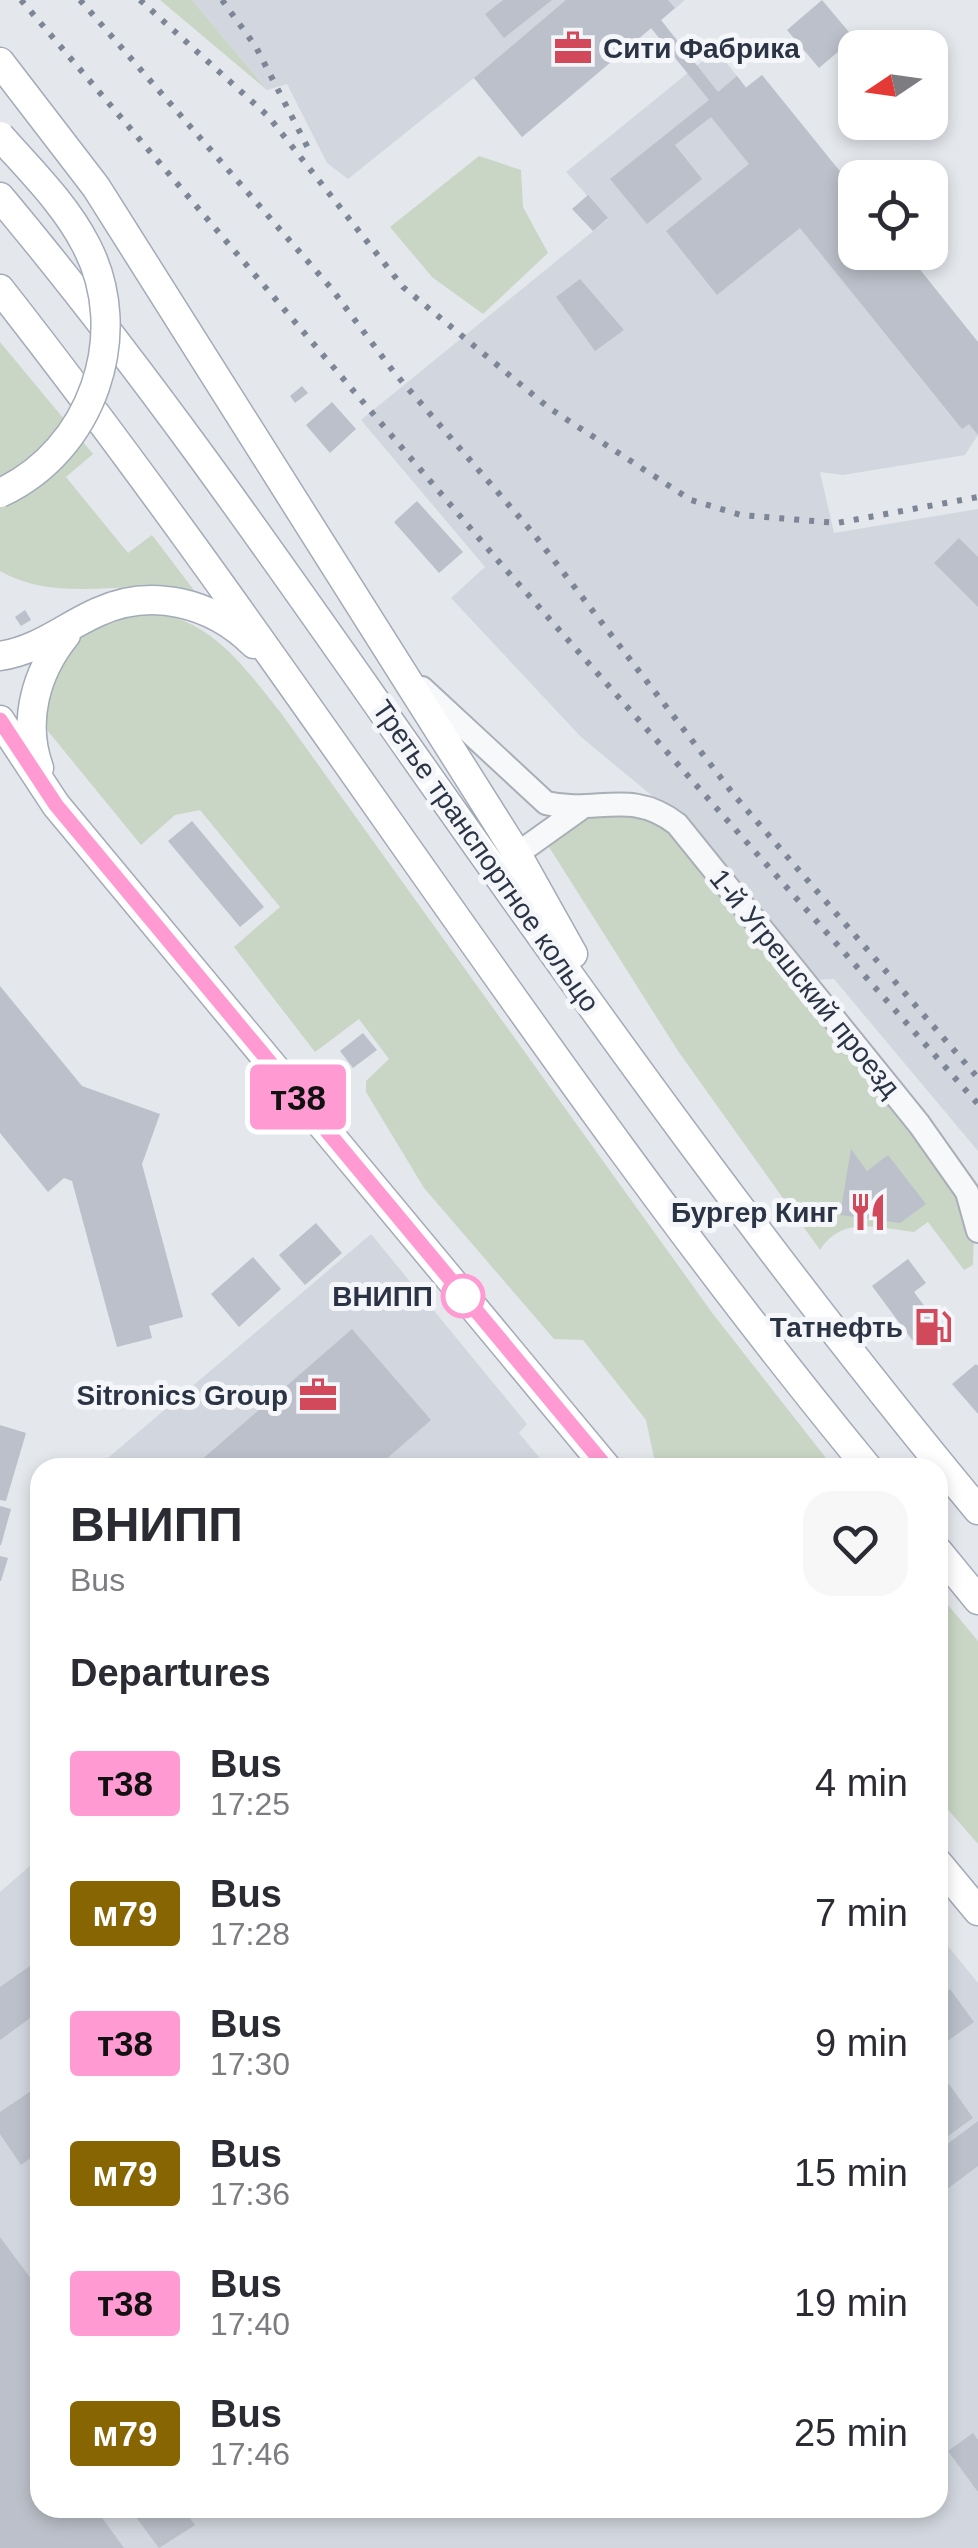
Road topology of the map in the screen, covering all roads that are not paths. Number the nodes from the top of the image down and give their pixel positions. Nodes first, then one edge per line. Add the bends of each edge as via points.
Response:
1 (0, 62) edge
2 (0, 136) edge
3 (0, 198) edge
4 (0, 290) edge
5 (0, 493) edge
6 (80, 622) junction
7 (0, 656) edge
8 (397, 662) junction
9 (303, 696) junction
10 (0, 720) edge
11 (0, 757) edge
12 (56, 805) junction
13 (583, 807) junction
14 (517, 854) junction
15 (643, 1077) junction
16 (978, 1231) edge
17 (599, 1458) edge
18 (860, 1458) edge
19 (935, 1458) edge
20 (948, 1473) edge
21 (978, 1510) edge
22 (948, 1564) edge
23 (978, 1600) edge
24 (948, 1875) edge
25 (978, 1911) edge

1 - 8 main road via 96,187
2 - 5 main road, bridge via 86,244 102,291 106,333 93,395 67,440
3 - 15 main road, Третье транспортное кольцо via 302,594
4 - 9 main road, Третье транспортное кольцо
6 - 7 main road via 46,642
6 - 9 main road via 136,600 196,607 250,640
6 - 12 main road via 54,650 33,707 36,759
8 - 13 street, 1-й Угрешский проезд via 456,725 546,803
8 - 14 main road
9 - 18 main road, Третье транспортное кольцо via 618,1142
10 - 12 main road
11 - 12 main road
12 - 17 main road
13 - 14 street
13 - 16 street, 1-й Угрешский проезд via 646,804 678,824 920,1124 967,1192
14 - 15 main road
15 - 19 main road, Третье транспортное кольцо
20 - 21 main road, Третье транспортное кольцо
22 - 23 main road
24 - 25 main road

